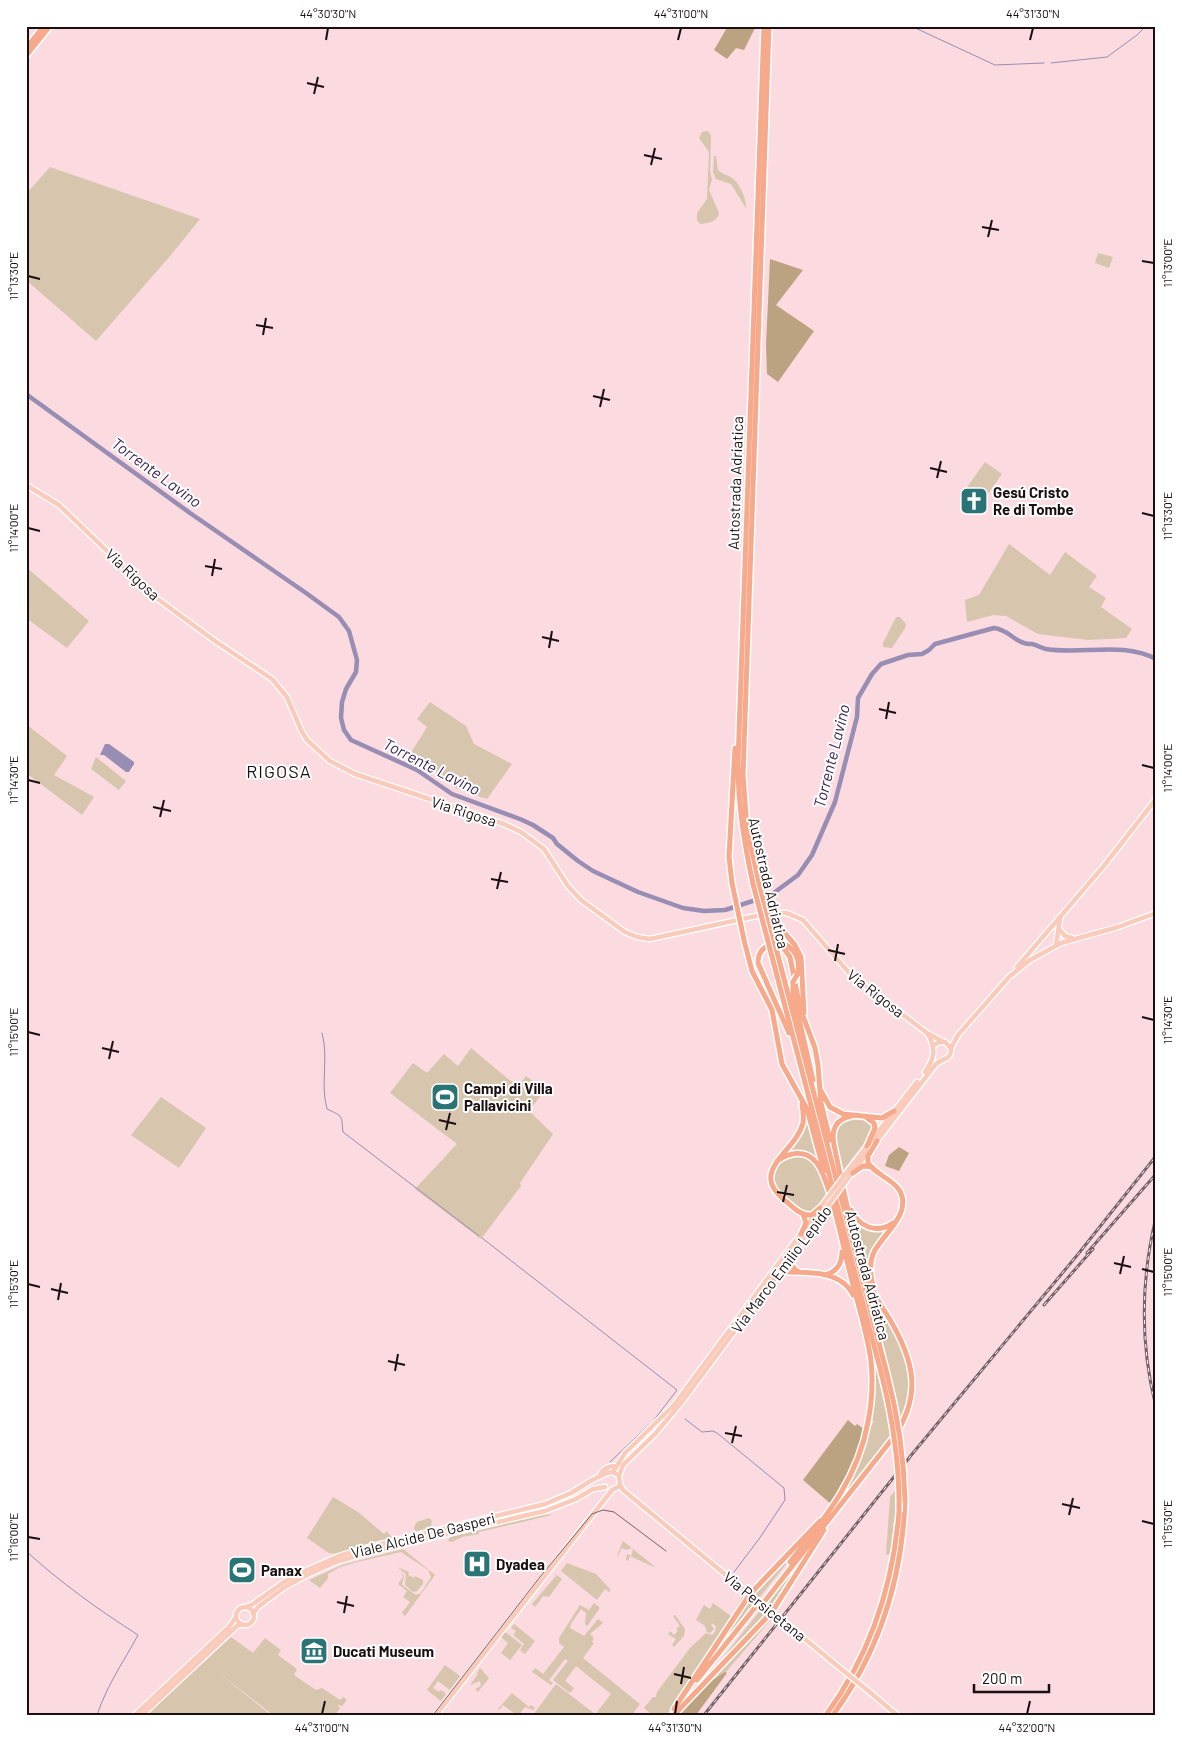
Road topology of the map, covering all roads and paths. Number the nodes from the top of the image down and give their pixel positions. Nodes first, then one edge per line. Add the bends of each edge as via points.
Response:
1 (44, 26) edge
2 (50, 26) edge
3 (764, 26) edge
4 (770, 26) edge
5 (26, 48) edge
6 (26, 56) edge
7 (26, 485) edge
8 (739, 731) junction
9 (1156, 799) edge
10 (756, 884) junction
11 (1156, 913) edge
12 (1062, 914) junction
13 (1049, 929) junction
14 (1058, 930) junction
15 (1088, 935) junction
16 (1073, 938) junction
17 (1038, 942) junction
18 (1057, 945) junction
19 (773, 948) junction
20 (1052, 950) junction
21 (1044, 951) junction
22 (1009, 978) junction
23 (1003, 985) junction
24 (772, 1010) junction
25 (806, 1023) junction
26 (927, 1033) junction
27 (958, 1035) junction
28 (944, 1041) junction
29 (933, 1046) junction
30 (951, 1048) junction
31 (933, 1055) junction
32 (941, 1060) junction
33 (800, 1064) junction
34 (819, 1082) junction
35 (801, 1096) junction
36 (817, 1110) junction
37 (894, 1111) junction
38 (852, 1116) junction
39 (867, 1118) junction
40 (877, 1141) junction
41 (867, 1146) junction
42 (777, 1161) junction
43 (872, 1167) junction
44 (853, 1172) junction
45 (843, 1177) junction
46 (844, 1192) junction
47 (828, 1194) junction
48 (820, 1208) junction
49 (834, 1210) junction
50 (803, 1214) junction
51 (897, 1220) junction
52 (801, 1234) junction
53 (795, 1251) junction
54 (804, 1273) junction
55 (824, 1275) junction
56 (773, 1281) junction
57 (890, 1320) junction
58 (862, 1321) junction
59 (884, 1375) junction
60 (616, 1466) junction
61 (613, 1472) junction
62 (602, 1476) junction
63 (619, 1476) junction
64 (620, 1484) junction
65 (605, 1487) junction
66 (614, 1489) junction
67 (853, 1489) junction
68 (842, 1493) junction
69 (632, 1497) junction
70 (750, 1594) junction
71 (761, 1603) junction
72 (246, 1607) junction
73 (253, 1614) junction
74 (774, 1614) junction
75 (236, 1616) junction
76 (242, 1624) junction
77 (674, 1712) edge
78 (135, 1715) edge
79 (142, 1715) edge
80 (436, 1715) edge
81 (670, 1715) edge
82 (826, 1715) edge
83 (833, 1715) edge
84 (897, 1715) edge

1 - 5 highway
2 - 6 highway
3 - 8 highway, Autostrada Adriatica
4 - 10 highway, Autostrada Adriatica via 743,774
7 - 26 main road, Via Rigosa via 59,505 156,597 272,679 287,697 308,740 336,766 521,832 547,853 581,900 631,936 650,939 770,913 795,915 806,922 851,975
8 - 10 highway, Autostrada Adriatica via 740,812 743,839
8 - 24 highway, bridge via 730,843 732,883 752,971
9 - 12 main road
10 - 19 highway, Autostrada Adriatica, bridge
10 - 25 highway, bridge via 775,922 801,957
11 - 15 main road
12 - 13 main road
12 - 14 main road
13 - 14 main road
13 - 17 main road
14 - 16 main road
14 - 18 main road
15 - 16 main road
15 - 20 main road
16 - 18 main road
17 - 21 main road
17 - 22 main road
18 - 20 main road
18 - 21 main road
19 - 33 highway, Autostrada Adriatica
19 - 36 highway, Autostrada Adriatica
20 - 21 main road
20 - 23 main road
21 - 22 main road
22 - 23 main road
23 - 27 main road
24 - 35 highway via 785,1069
24 - 36 highway, bridge via 755,959 763,945 780,942 795,952 798,962 792,993 806,1046
25 - 33 highway via 788,954 779,945 764,948 758,956 759,965
25 - 34 highway via 815,1048
26 - 28 main road, Via Rigosa
26 - 29 main road, Via Rigosa
27 - 28 main road
27 - 30 main road
28 - 29 main road
28 - 30 main road
29 - 31 main road
30 - 32 main road via 949,1057
31 - 32 main road
31 - 37 main road, Via Marco Emilio Lepido via 932,1062
32 - 40 main road, Via Marco Emilio Lepido
33 - 59 highway, Autostrada Adriatica
34 - 38 highway via 830,1106 840,1114
34 - 45 highway via 821,1103
35 - 42 highway via 803,1123
35 - 47 highway via 814,1131
36 - 59 highway, Autostrada Adriatica
37 - 39 highway via 884,1118
37 - 41 main road, Via Marco Emilio Lepido
38 - 39 highway
38 - 45 highway via 838,1122 832,1133
39 - 41 highway via 875,1128
40 - 43 highway via 867,1158
40 - 44 main road, Via Marco Emilio Lepido
41 - 45 main road, Via Marco Emilio Lepido
42 - 47 highway via 793,1153 811,1158 821,1170
42 - 50 highway via 771,1175 774,1191
43 - 44 highway via 863,1166
43 - 51 highway via 899,1191 902,1206
44 - 45 main road, Via Marco Emilio Lepido
45 - 46 highway
45 - 47 main road, Via Marco Emilio Lepido, bridge
45 - 53 main road, Via Marco Emilio Lepido, bridge via 830,1204
46 - 51 highway via 854,1216 863,1225 879,1229
46 - 57 highway via 866,1276
47 - 48 main road, Via Marco Emilio Lepido
47 - 49 highway
48 - 50 highway via 812,1215
48 - 52 main road, Via Marco Emilio Lepido
49 - 55 highway via 842,1258 837,1268
49 - 58 highway
50 - 52 highway via 806,1223
51 - 57 highway via 874,1251 870,1267 873,1288
52 - 60 main road, Via Marco Emilio Lepido via 674,1405
53 - 54 highway via 791,1264
53 - 56 main road, Via Marco Emilio Lepido
54 - 55 highway
54 - 56 highway via 786,1272
55 - 58 highway via 838,1278 848,1286
56 - 63 main road, Via Marco Emilio Lepido via 682,1402 655,1434 623,1464
57 - 67 highway via 909,1361 910,1403 900,1429
58 - 68 highway via 871,1364 870,1411 860,1454
59 - 82 highway, Autostrada Adriatica, bridge via 900,1481 891,1573 877,1620 854,1671
59 - 83 highway, Autostrada Adriatica, bridge via 900,1432 904,1468 900,1556 885,1615 874,1642
60 - 61 main road, Via Marco Emilio Lepido
60 - 62 main road via 606,1468 601,1472
61 - 62 main road
61 - 63 main road
62 - 65 main road
62 - 72 main road, Viale Alcide De Gasperi via 545,1504 331,1559 284,1582
63 - 64 main road
64 - 66 main road
64 - 69 main road, Via Persicetana
65 - 66 main road
65 - 73 main road, Viale Alcide De Gasperi via 593,1489 545,1511 336,1562 286,1587
66 - 69 main road, Via Persicetana
66 - 80 main road
67 - 71 highway
67 - 74 highway via 817,1541
68 - 70 highway
68 - 71 highway
69 - 70 main road, Via Persicetana
70 - 71 main road, Via Persicetana
70 - 77 highway
71 - 74 main road, Via Persicetana
71 - 77 highway
72 - 73 main road
72 - 75 main road
73 - 76 main road via 250,1623
74 - 77 highway
74 - 84 main road, Via Persicetana, bridge
75 - 76 main road
75 - 78 main road via 229,1627
76 - 79 main road
77 - 81 highway

